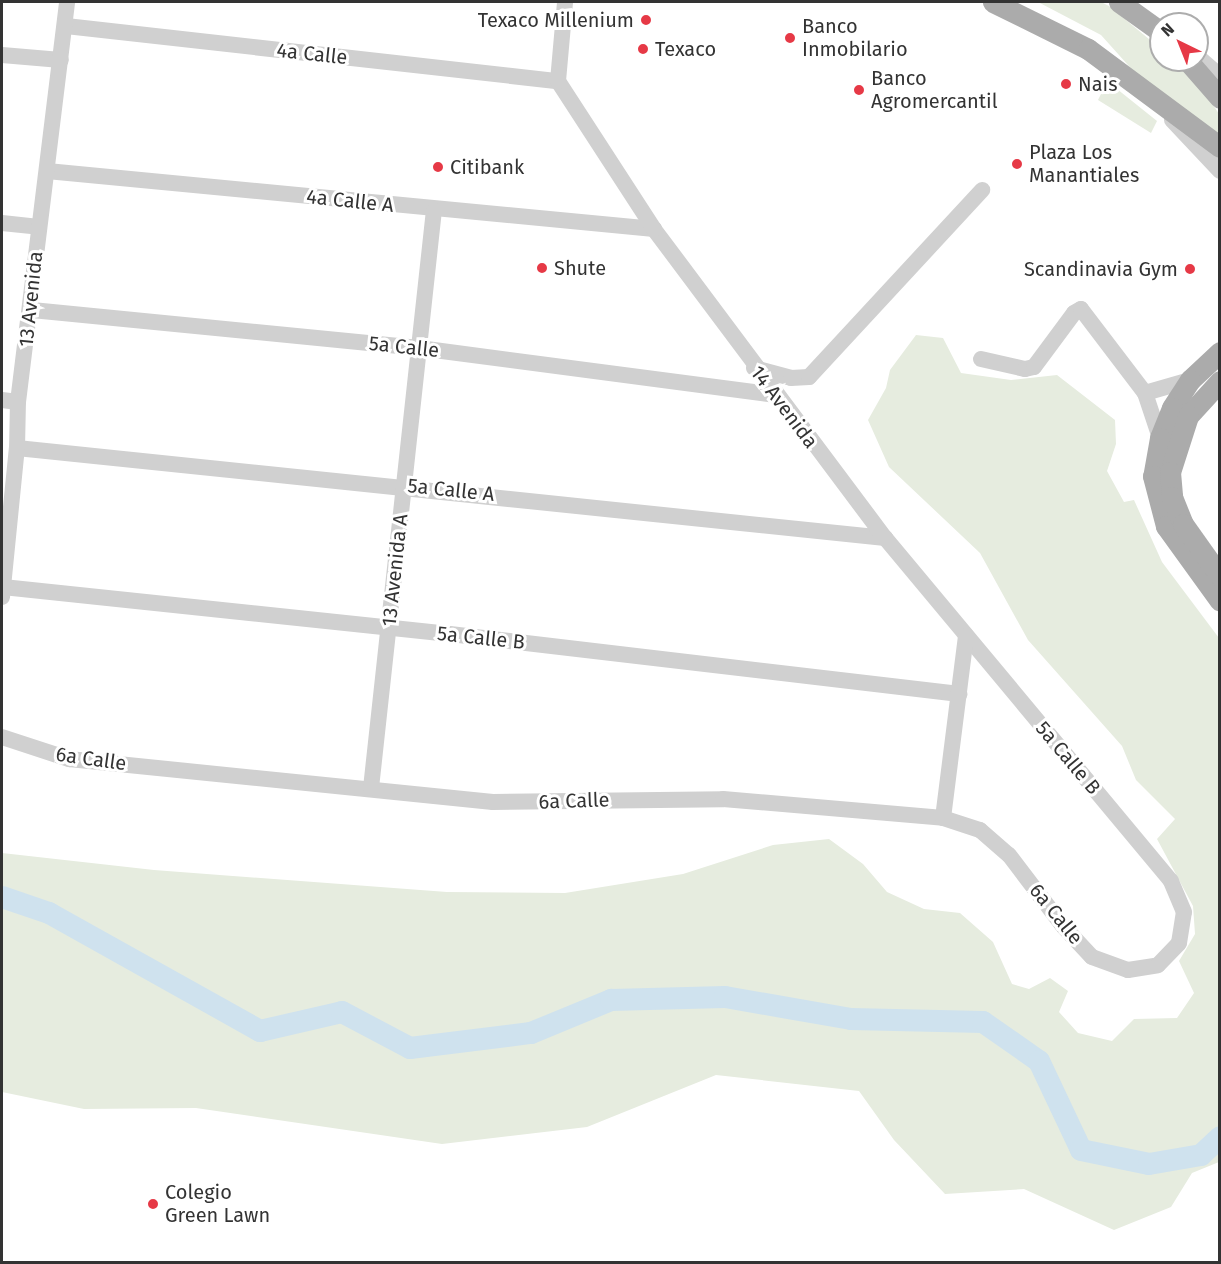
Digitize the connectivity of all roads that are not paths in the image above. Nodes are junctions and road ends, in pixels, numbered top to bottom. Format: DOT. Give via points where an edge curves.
graph roads {
  1 [pos="67,2"];
  2 [pos="565,2"];
  3 [pos="993,2"];
  4 [pos="1119,2"];
  5 [pos="1149,23"];
  6 [pos="66,26"];
  7 [pos="2,55"];
  8 [pos="61,60"];
  9 [pos="1198,72"];
  10 [pos="558,81"];
  11 [pos="1142,89"];
  12 [pos="1220,98"];
  13 [pos="1220,147"];
  14 [pos="47,171"];
  15 [pos="1220,171"];
  16 [pos="982,190"];
  17 [pos="434,210"];
  18 [pos="2,223"];
  19 [pos="39,227"];
  20 [pos="654,229"];
  21 [pos="32,310"];
  22 [pos="419,348"];
  23 [pos="1220,352"];
  24 [pos="981,358"];
  25 [pos="1220,363"];
  26 [pos="754,368"];
  27 [pos="1220,381"];
  28 [pos="1185,387"];
  29 [pos="1145,393"];
  30 [pos="774,394"];
  31 [pos="10,401"];
  32 [pos="1160,438"];
  33 [pos="18,448"];
  34 [pos="404,485"];
  35 [pos="885,538"];
  36 [pos="1218,591"];
  37 [pos="2,593"];
  38 [pos="388,628"];
  39 [pos="966,635"];
  40 [pos="959,694"];
  41 [pos="2,737"];
  42 [pos="371,788"];
  43 [pos="943,818"];
  44 [pos="1092,957"];
  1 -- 6 [label="street, 13 Avenida"];
  2 -- 10 [label="street"];
  3 -- 11 [label="main road" via="1065,35"];
  4 -- 5 [label="main road"];
  6 -- 8 [label="street, 13 Avenida"];
  6 -- 10 [label="street, 4a Calle"];
  7 -- 8 [label="street"];
  8 -- 14 [label="street, 13 Avenida"];
  9 -- 12 [label="main road"];
  10 -- 20 [label="street, 14 Avenida"];
  11 -- 13 [label="main road"];
  11 -- 15 [label="street"];
  14 -- 17 [label="street, 4a Calle A"];
  14 -- 19 [label="street, 13 Avenida"];
  16 -- 26 [label="street" via="809,377 791,378"];
  17 -- 20 [label="street, 4a Calle A"];
  17 -- 22 [label="street, 13 Avenida A"];
  18 -- 19 [label="street"];
  19 -- 21 [label="street, 13 Avenida"];
  20 -- 26 [label="street, 14 Avenida"];
  21 -- 22 [label="street, 5a Calle"];
  21 -- 31 [label="street, 13 Avenida"];
  22 -- 30 [label="street, 5a Calle"];
  22 -- 34 [label="street, 13 Avenida A"];
  23 -- 28 [label="main road"];
  24 -- 29 [label="street" via="1025,369 1034,367 1081,309"];
  25 -- 28 [label="main road"];
  26 -- 30 [label="street, 14 Avenida"];
  27 -- 36 [label="main road" via="1188,416 1170,472 1172,497"];
  28 -- 29 [label="street"];
  28 -- 32 [label="main road"];
  29 -- 32 [label="street"];
  30 -- 35 [label="street, 14 Avenida"];
  31 -- 33 [label="street, 13 Avenida"];
  32 -- 36 [label="main road" via="1153,476 1166,525"];
  33 -- 34 [label="street, 5a Calle A"];
  33 -- 37 [label="street, 13 Avenida"];
  34 -- 35 [label="street, 5a Calle A"];
  34 -- 38 [label="street, 13 Avenida A"];
  35 -- 39 [label="street, 14 Avenida"];
  37 -- 38 [label="street, 5a Calle B"];
  38 -- 40 [label="street, 5a Calle B"];
  38 -- 42 [label="street, 13 Avenida A"];
  39 -- 40 [label="street"];
  39 -- 44 [label="street, 5a Calle B" via="1171,881 1184,912 1179,943 1158,965 1128,970"];
  40 -- 43 [label="street"];
  41 -- 42 [label="street, 6a Calle" via="69,759"];
  42 -- 43 [label="street, 6a Calle" via="493,802 723,799"];
  43 -- 44 [label="street, 6a Calle" via="980,830 1009,855"];
}
